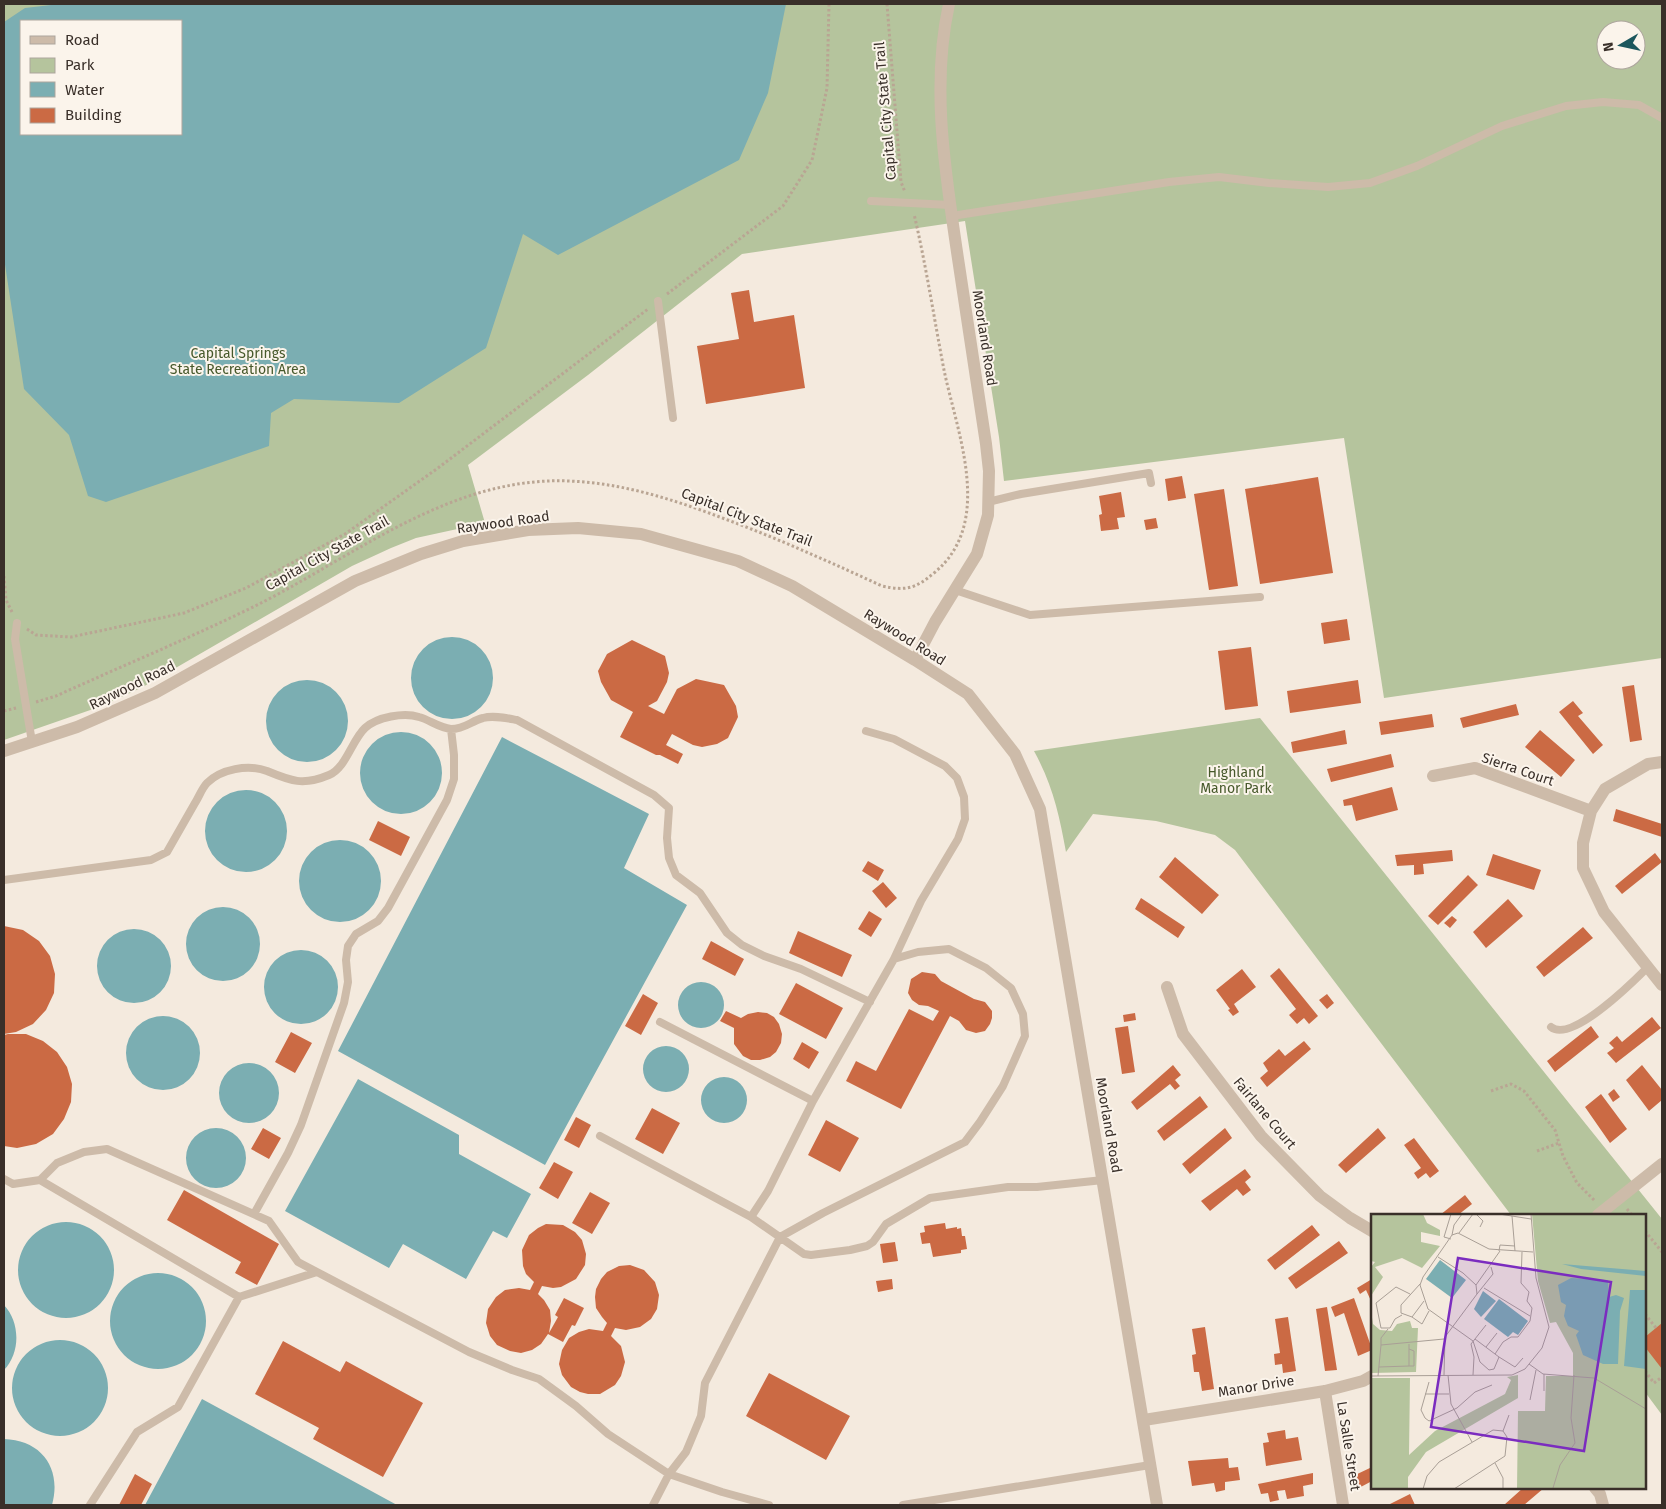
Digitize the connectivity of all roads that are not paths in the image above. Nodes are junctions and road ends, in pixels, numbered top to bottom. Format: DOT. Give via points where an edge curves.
graph roads {
  1 [pos="949,4"];
  2 [pos="1662,118"];
  3 [pos="872,201"];
  4 [pos="951,210"];
  5 [pos="658,301"];
  6 [pos="672,418"];
  7 [pos="1151,483"];
  8 [pos="988,502"];
  9 [pos="955,590"];
  10 [pos="1260,597"];
  11 [pos="17,623"];
  12 [pos="915,660"];
  13 [pos="451,729"];
  14 [pos="866,731"];
  15 [pos="32,742"];
  16 [pos="4,751"];
  17 [pos="1015,754"];
  18 [pos="1662,762"];
  19 [pos="1433,776"];
  20 [pos="1591,811"];
  21 [pos="4,880"];
  22 [pos="894,959"];
  23 [pos="1648,967"];
  24 [pos="1662,985"];
  25 [pos="1167,988"];
  26 [pos="870,1002"];
  27 [pos="660,1022"];
  28 [pos="1551,1027"];
  29 [pos="813,1101"];
  30 [pos="600,1136"];
  31 [pos="1662,1164"];
  32 [pos="4,1180"];
  33 [pos="40,1180"];
  34 [pos="1103,1180"];
  35 [pos="1601,1213"];
  36 [pos="254,1214"];
  37 [pos="751,1217"];
  38 [pos="1371,1230"];
  39 [pos="780,1237"];
  40 [pos="317,1272"];
  41 [pos="239,1297"];
  42 [pos="1371,1377"];
  43 [pos="1325,1390"];
  44 [pos="1144,1420"];
  45 [pos="1150,1465"];
  46 [pos="669,1474"];
  47 [pos="1596,1489"];
  48 [pos="90,1505"];
  49 [pos="653,1505"];
  50 [pos="769,1505"];
  51 [pos="903,1505"];
  52 [pos="1157,1505"];
  53 [pos="1343,1505"];
  54 [pos="1603,1505"];
  1 -- 4 [label="street, Moorland Road" via="940,62 942,136"];
  2 -- 4 [label="lane" via="1639,105 1603,102 1566,106 1502,126 1416,166 1370,183 1328,187 1219,177"];
  3 -- 4 [label="lane" via="910,202"];
  4 -- 8 [label="street, Moorland Road" via="986,444"];
  5 -- 6 [label="lane"];
  7 -- 8 [label="lane" via="1149,474"];
  8 -- 9 [label="street, Moorland Road" via="988,516 977,554"];
  9 -- 10 [label="lane" via="1030,616"];
  9 -- 12 [label="street, Moorland Road"];
  11 -- 15 [label="lane" via="15,639"];
  12 -- 15 [label="street, Raywood Road" via="792,586 738,561 641,534 578,528 528,530 421,554 355,581 156,693 77,727"];
  12 -- 17 [label="street, Raywood Road" via="968,694"];
  13 -- 21 [label="lane" via="419,716 395,715 374,721 364,729 342,764 331,774 308,782 242,767 222,774 207,784 160,857"];
  13 -- 26 [label="lane" via="483,718 516,720 654,795 668,808 669,858 676,875 700,893 727,933 764,956 801,969"];
  13 -- 36 [label="lane" via="454,779 447,800 388,908 378,921 356,934 348,946 348,982 344,1003 301,1125"];
  14 -- 22 [label="lane" via="894,738 945,766 956,778 964,797 966,819 958,839 921,901"];
  15 -- 16 [label="street, Raywood Road"];
  17 -- 34 [label="street, Moorland Road" via="1040,809"];
  18 -- 20 [label="street" via="1648,764 1605,789"];
  19 -- 20 [label="street, Sierra Court" via="1475,768"];
  20 -- 23 [label="street" via="1582,843 1583,868 1604,912"];
  22 -- 26 [label="lane"];
  22 -- 39 [label="lane" via="918,952 948,949 986,968 1011,988 1023,1014 1026,1036 1003,1086 965,1142 823,1212"];
  23 -- 24 [label="street"];
  23 -- 28 [label="lane" via="1584,1021 1559,1030"];
  25 -- 38 [label="street, Fairlane Court" via="1183,1034 1261,1136 1320,1196"];
  26 -- 29 [label="lane"];
  27 -- 29 [label="lane"];
  29 -- 37 [label="lane"];
  30 -- 37 [label="lane"];
  31 -- 35 [label="street"];
  32 -- 33 [label="lane" via="13,1184"];
  33 -- 36 [label="lane" via="57,1163 84,1152 107,1149"];
  33 -- 41 [label="lane"];
  34 -- 39 [label="lane" via="1008,1187 930,1198 886,1224 874,1242 850,1250 804,1254"];
  34 -- 44 [label="street, Moorland Road"];
  36 -- 40 [label="lane" via="269,1221 298,1262"];
  37 -- 39 [label="lane"];
  39 -- 46 [label="lane" via="704,1383 701,1416 686,1452"];
  40 -- 41 [label="lane"];
  40 -- 46 [label="lane" via="469,1352 539,1379 608,1434"];
  41 -- 48 [label="lane" via="178,1407 136,1432"];
  42 -- 43 [label="street, Manor Drive"];
  43 -- 44 [label="street, Manor Drive"];
  43 -- 53 [label="street, La Salle Street"];
  44 -- 45 [label="street, Moorland Road"];
  45 -- 51 [label="lane"];
  45 -- 52 [label="street, Moorland Road"];
  46 -- 49 [label="lane"];
  46 -- 50 [label="lane"];
  47 -- 54 [label="street"];
}
